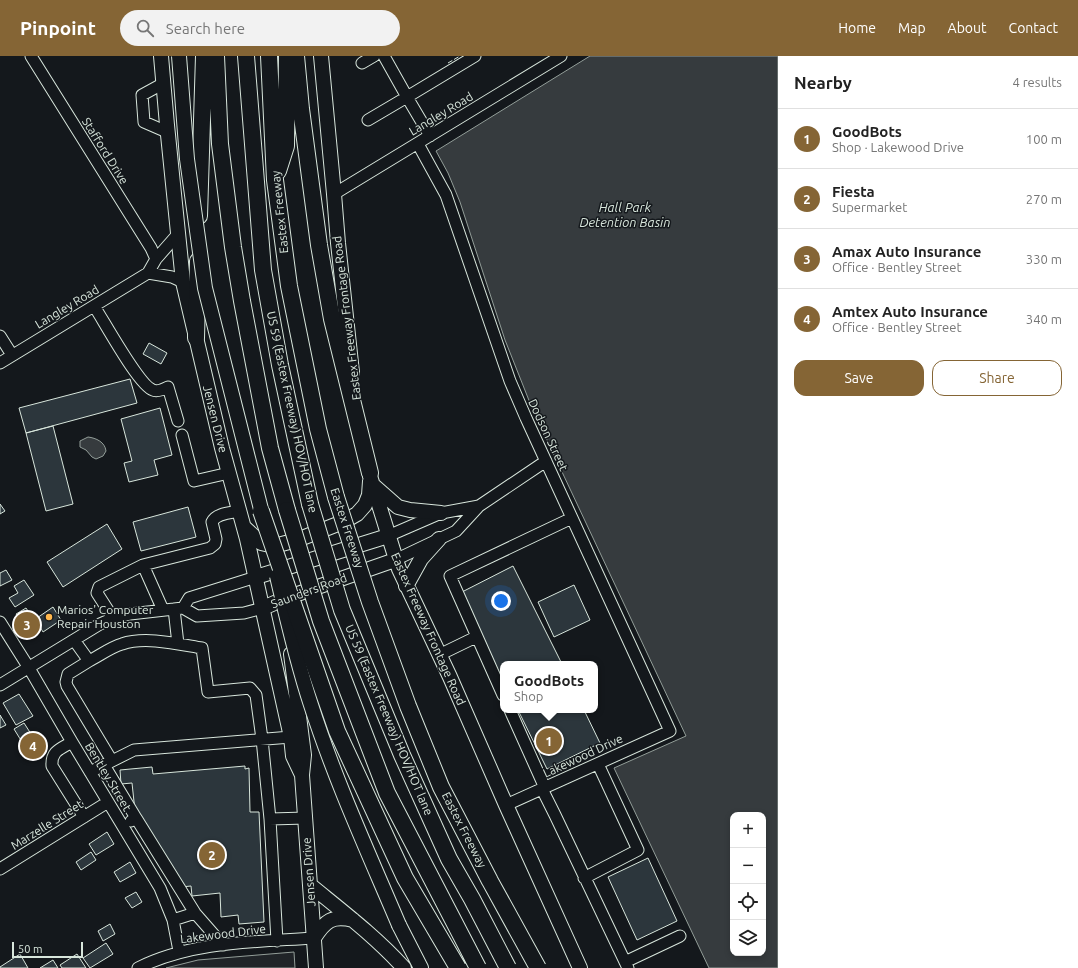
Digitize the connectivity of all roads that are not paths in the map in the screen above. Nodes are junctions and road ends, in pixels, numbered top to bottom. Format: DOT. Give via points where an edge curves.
graph roads {
  1 [pos="31,56"];
  2 [pos="161,56"];
  3 [pos="179,56"];
  4 [pos="204,56"];
  5 [pos="216,56"];
  6 [pos="246,56"];
  7 [pos="269,56"];
  8 [pos="287,56"];
  9 [pos="296,56"];
  10 [pos="321,56"];
  11 [pos="374,56"];
  12 [pos="384,56"];
  13 [pos="475,56"];
  14 [pos="561,56"];
  15 [pos="362,63"];
  16 [pos="164,83"];
  17 [pos="407,97"];
  18 [pos="368,120"];
  19 [pos="167,132"];
  20 [pos="430,136"];
  21 [pos="418,144"];
  22 [pos="275,180"];
  23 [pos="334,194"];
  24 [pos="178,234"];
  25 [pos="156,259"];
  26 [pos="148,273"];
  27 [pos="183,282"];
  28 [pos="94,306"];
  29 [pos="0,336"];
  30 [pos="196,338"];
  31 [pos="12,355"];
  32 [pos="0,363"];
  33 [pos="178,421"];
  34 [pos="182,435"];
  35 [pos="546,461"];
  36 [pos="229,473"];
  37 [pos="371,478"];
  38 [pos="480,506"];
  39 [pos="240,511"];
  40 [pos="261,511"];
  41 [pos="442,513"];
  42 [pos="572,518"];
  43 [pos="244,526"];
  44 [pos="388,536"];
  45 [pos="439,539"];
  46 [pos="395,560"];
  47 [pos="143,565"];
  48 [pos="256,577"];
  49 [pos="406,586"];
  50 [pos="286,598"];
  51 [pos="179,608"];
  52 [pos="263,608"];
  53 [pos="163,610"];
  54 [pos="113,618"];
  55 [pos="0,622"];
  56 [pos="476,637"];
  57 [pos="74,640"];
  58 [pos="178,644"];
  59 [pos="440,655"];
  60 [pos="89,661"];
  61 [pos="29,668"];
  62 [pos="0,685"];
  63 [pos="500,689"];
  64 [pos="511,713"];
  65 [pos="670,731"];
  66 [pos="291,737"];
  67 [pos="262,739"];
  68 [pos="72,742"];
  69 [pos="108,763"];
  70 [pos="598,764"];
  71 [pos="90,772"];
  72 [pos="302,775"];
  73 [pos="544,788"];
  74 [pos="108,802"];
  75 [pos="506,805"];
  76 [pos="84,817"];
  77 [pos="136,818"];
  78 [pos="306,818"];
  79 [pos="270,819"];
  80 [pos="122,826"];
  81 [pos="0,869"];
  82 [pos="584,878"];
  83 [pos="310,885"];
  84 [pos="194,913"];
  85 [pos="172,920"];
  86 [pos="354,920"];
  87 [pos="680,936"];
  88 [pos="314,938"];
  89 [pos="276,941"];
  90 [pos="223,945"];
  91 [pos="179,952"];
  92 [pos="626,965"];
  93 [pos="138,968"];
  94 [pos="316,968"];
  95 [pos="404,968"];
  96 [pos="421,968"];
  97 [pos="458,968"];
  98 [pos="478,968"];
  99 [pos="508,968"];
  100 [pos="538,968"];
  101 [pos="580,968"];
  1 -- 25 [label="street, Stafford Drive"];
  2 -- 16 [label="main road, Jensen Drive"];
  3 -- 40 [label="main road, bridge" via="186,160 205,288"];
  4 -- 30 [label="highway"];
  5 -- 98 [label="highway, bridge" via="220,144 233,247 270,448 287,510 321,621 387,793"];
  6 -- 99 [label="highway, US 59 (Eastex Freeway) HOV/HOT lane, bridge" via="263,270 280,365 310,504 342,610 402,756 449,859"];
  7 -- 22 [label="highway, Eastex Freeway"];
  8 -- 22 [label="highway" via="286,146"];
  9 -- 37 [label="highway" via="319,245 332,319"];
  10 -- 23 [label="main road, Eastex Freeway Frontage Road"];
  11 -- 15 [label="street"];
  12 -- 17 [label="street"];
  13 -- 17 [label="street"];
  14 -- 20 [label="street, Langley Road"];
  16 -- 19 [label="main road, Jensen Drive"];
  16 -- 19 [label="street" via="142,94 144,122"];
  17 -- 18 [label="street"];
  17 -- 20 [label="street"];
  19 -- 24 [label="main road, Jensen Drive"];
  20 -- 21 [label="street, Langley Road"];
  21 -- 23 [label="street, Langley Road"];
  21 -- 35 [label="street, Dodson Street" via="446,195 510,381"];
  22 -- 100 [label="highway, Eastex Freeway, bridge" via="289,286 318,429 336,497 373,609 441,787"];
  23 -- 37 [label="main road, Eastex Freeway Frontage Road" via="350,361"];
  24 -- 25 [label="street, Langley Road"];
  24 -- 27 [label="main road, Jensen Drive"];
  25 -- 26 [label="street, Langley Road"];
  26 -- 27 [label="street" via="172,277"];
  26 -- 28 [label="street, Langley Road"];
  27 -- 30 [label="main road, Jensen Drive"];
  28 -- 31 [label="street, Langley Road"];
  28 -- 33 [label="street" via="139,378 155,391 168,387"];
  29 -- 31 [label="street"];
  30 -- 36 [label="main road, Jensen Drive"];
  31 -- 32 [label="street, Langley Road"];
  34 -- 36 [label="street" via="194,481"];
  35 -- 38 [label="street, Saunders Road"];
  35 -- 42 [label="street, Dodson Street"];
  36 -- 39 [label="main road, Jensen Drive"];
  37 -- 41 [label="main road" via="398,507"];
  37 -- 43 [label="main road" via="369,494 358,514 297,540 274,546 261,543"];
  37 -- 44 [label="main road, Eastex Freeway Frontage Road"];
  38 -- 41 [label="street, Saunders Road"];
  38 -- 45 [label="street, Saunders Road" via="456,531"];
  39 -- 43 [label="main road, Jensen Drive"];
  39 -- 47 [label="street" via="214,518 212,522 216,540 210,548"];
  40 -- 96 [label="main road, bridge" via="311,705 348,807 399,925"];
  40 -- 97 [label="highway, bridge" via="338,731 405,878"];
  41 -- 44 [label="street, Saunders Road"];
  42 -- 56 [label="street" via="450,576"];
  42 -- 65 [label="street, Dodson Street"];
  43 -- 48 [label="main road, Jensen Drive"];
  44 -- 46 [label="main road, Eastex Freeway Frontage Road"];
  44 -- 48 [label="main road, Saunders Road"];
  45 -- 46 [label="street, Saunders Road"];
  45 -- 49 [label="main road" via="421,559"];
  46 -- 49 [label="main road, Eastex Freeway Frontage Road"];
  46 -- 50 [label="main road, Saunders Road"];
  47 -- 53 [label="street"];
  47 -- 54 [label="street" via="99,587 97,594"];
  48 -- 51 [label="street" via="189,598"];
  48 -- 52 [label="main road, Jensen Drive"];
  49 -- 59 [label="main road, Eastex Freeway Frontage Road"];
  50 -- 52 [label="main road, Saunders Road"];
  50 -- 72 [label="main road, Jensen Drive" via="287,627 304,755"];
  51 -- 52 [label="street" via="197,616 244,613"];
  51 -- 53 [label="street"];
  51 -- 58 [label="street"];
  52 -- 66 [label="main road, Jensen Drive"];
  53 -- 54 [label="street"];
  54 -- 57 [label="street"];
  55 -- 61 [label="street, Bentley Street"];
  56 -- 59 [label="street"];
  56 -- 63 [label="street"];
  57 -- 60 [label="street"];
  57 -- 61 [label="street"];
  58 -- 60 [label="street" via="136,641 121,644"];
  58 -- 67 [label="street" via="202,648 208,692 250,688 256,695"];
  59 -- 75 [label="main road, Eastex Freeway Frontage Road"];
  60 -- 69 [label="street" via="68,674 66,682"];
  61 -- 62 [label="street"];
  61 -- 68 [label="street, Bentley Street"];
  64 -- 73 [label="street"];
  65 -- 70 [label="street, Lakewood Drive"];
  66 -- 67 [label="street"];
  66 -- 72 [label="main road, Jensen Drive" via="293,756"];
  67 -- 69 [label="street" via="134,750"];
  67 -- 79 [label="street"];
  68 -- 71 [label="street, Bentley Street"];
  68 -- 76 [label="street" via="54,753 52,766"];
  69 -- 71 [label="street"];
  69 -- 77 [label="street"];
  70 -- 73 [label="street, Lakewood Drive"];
  70 -- 82 [label="street" via="638,850"];
  71 -- 74 [label="street, Bentley Street"];
  72 -- 78 [label="main road, Jensen Drive"];
  73 -- 75 [label="street, Lakewood Drive"];
  73 -- 82 [label="street"];
  74 -- 76 [label="street, Marzelle Street"];
  74 -- 80 [label="street, Bentley Street"];
  75 -- 101 [label="main road, Eastex Freeway Frontage Road"];
  76 -- 81 [label="street, Marzelle Street"];
  77 -- 80 [label="street"];
  77 -- 84 [label="street"];
  78 -- 79 [label="street"];
  78 -- 83 [label="main road, Jensen Drive"];
  79 -- 89 [label="street"];
  80 -- 85 [label="street, Bentley Street" via="160,888"];
  82 -- 92 [label="street"];
  83 -- 86 [label="main road"];
  83 -- 88 [label="main road, Jensen Drive"];
  84 -- 85 [label="street"];
  84 -- 90 [label="street"];
  85 -- 91 [label="street, Bentley Street"];
  86 -- 88 [label="main road" via="335,918 320,928"];
  86 -- 95 [label="main road"];
  87 -- 92 [label="street"];
  88 -- 89 [label="street, Lakewood Drive"];
  88 -- 94 [label="main road, Jensen Drive"];
  89 -- 90 [label="street, Lakewood Drive"];
  90 -- 91 [label="street, Lakewood Drive"];
  91 -- 93 [label="street, Lakewood Drive"];
}
